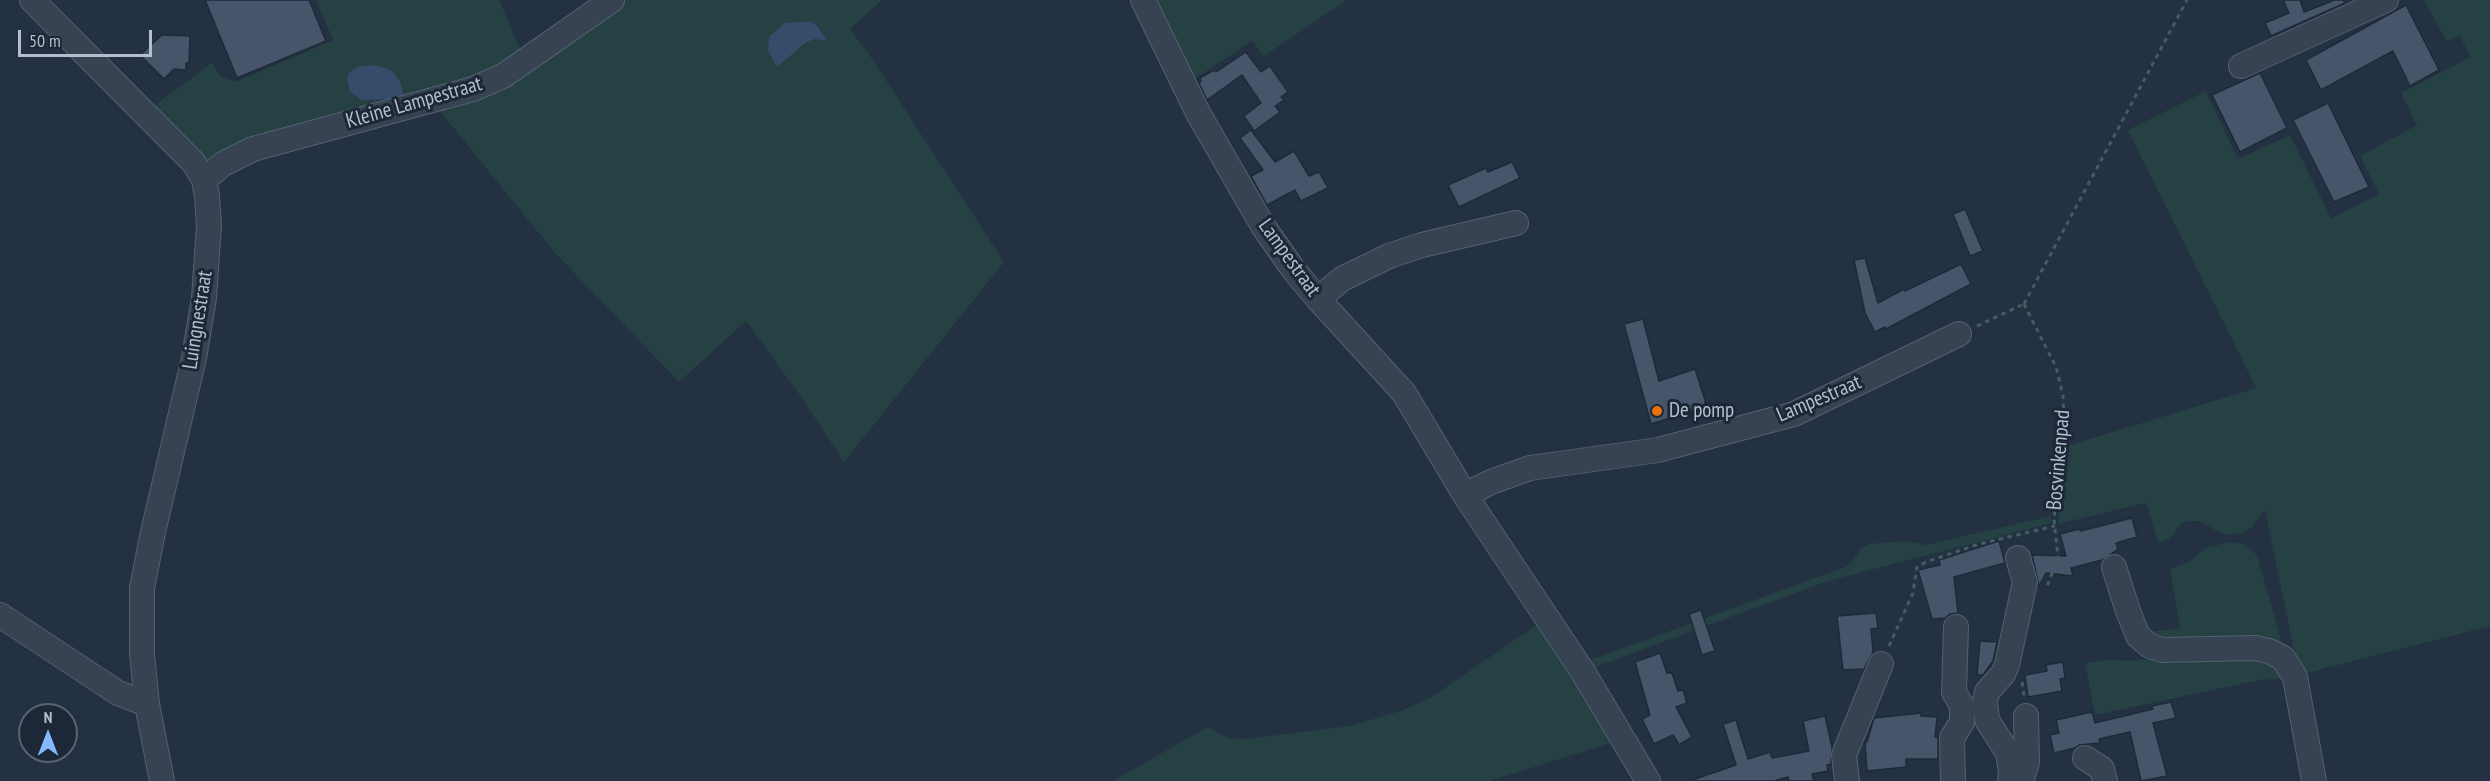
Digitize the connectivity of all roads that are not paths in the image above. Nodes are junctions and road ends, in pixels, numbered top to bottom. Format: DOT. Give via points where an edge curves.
graph roads {
  1 [pos="32,0"];
  2 [pos="612,0"];
  3 [pos="1143,0"];
  4 [pos="2386,0"];
  5 [pos="2241,66"];
  6 [pos="204,180"];
  7 [pos="1516,223"];
  8 [pos="1318,299"];
  9 [pos="1959,334"];
  10 [pos="1465,495"];
  11 [pos="2018,558"];
  12 [pos="2114,567"];
  13 [pos="0,615"];
  14 [pos="1956,627"];
  15 [pos="1881,664"];
  16 [pos="147,705"];
  17 [pos="2026,716"];
  18 [pos="2085,758"];
  19 [pos="162,781"];
  20 [pos="1648,781"];
  21 [pos="1847,781"];
  22 [pos="1953,781"];
  23 [pos="2010,781"];
  24 [pos="2019,781"];
  25 [pos="2105,781"];
  26 [pos="2314,781"];
  1 -- 6 [label="street, Luingnestraat" via="194,163"];
  2 -- 6 [label="street, Kleine Lampestraat" via="503,76 473,89 253,149 223,164"];
  3 -- 8 [label="street, Lampestraat" via="1198,113 1263,226"];
  4 -- 5 [label="street"];
  6 -- 16 [label="street, Luingnestraat" via="209,225 204,298 192,369 142,588"];
  7 -- 8 [label="street" via="1389,256 1342,279"];
  8 -- 10 [label="street, Lampestraat" via="1404,393"];
  9 -- 10 [label="street, Lampestraat" via="1794,414 1658,450 1530,468"];
  10 -- 20 [label="street, Lampestraat" via="1582,672"];
  11 -- 23 [label="street" via="2025,582 2007,665 1987,692 1985,702 1987,720 2008,753"];
  12 -- 26 [label="street" via="2138,636 2150,646 2162,650 2255,648 2283,658 2295,677"];
  13 -- 16 [label="street" via="118,693"];
  14 -- 22 [label="street" via="1954,692 1962,706 1962,722 1952,738"];
  15 -- 21 [label="street" via="1844,754"];
  16 -- 19 [label="street, Luingnestraat"];
  17 -- 24 [label="street" via="2027,762"];
  18 -- 25 [label="street" via="2102,769"];
}
